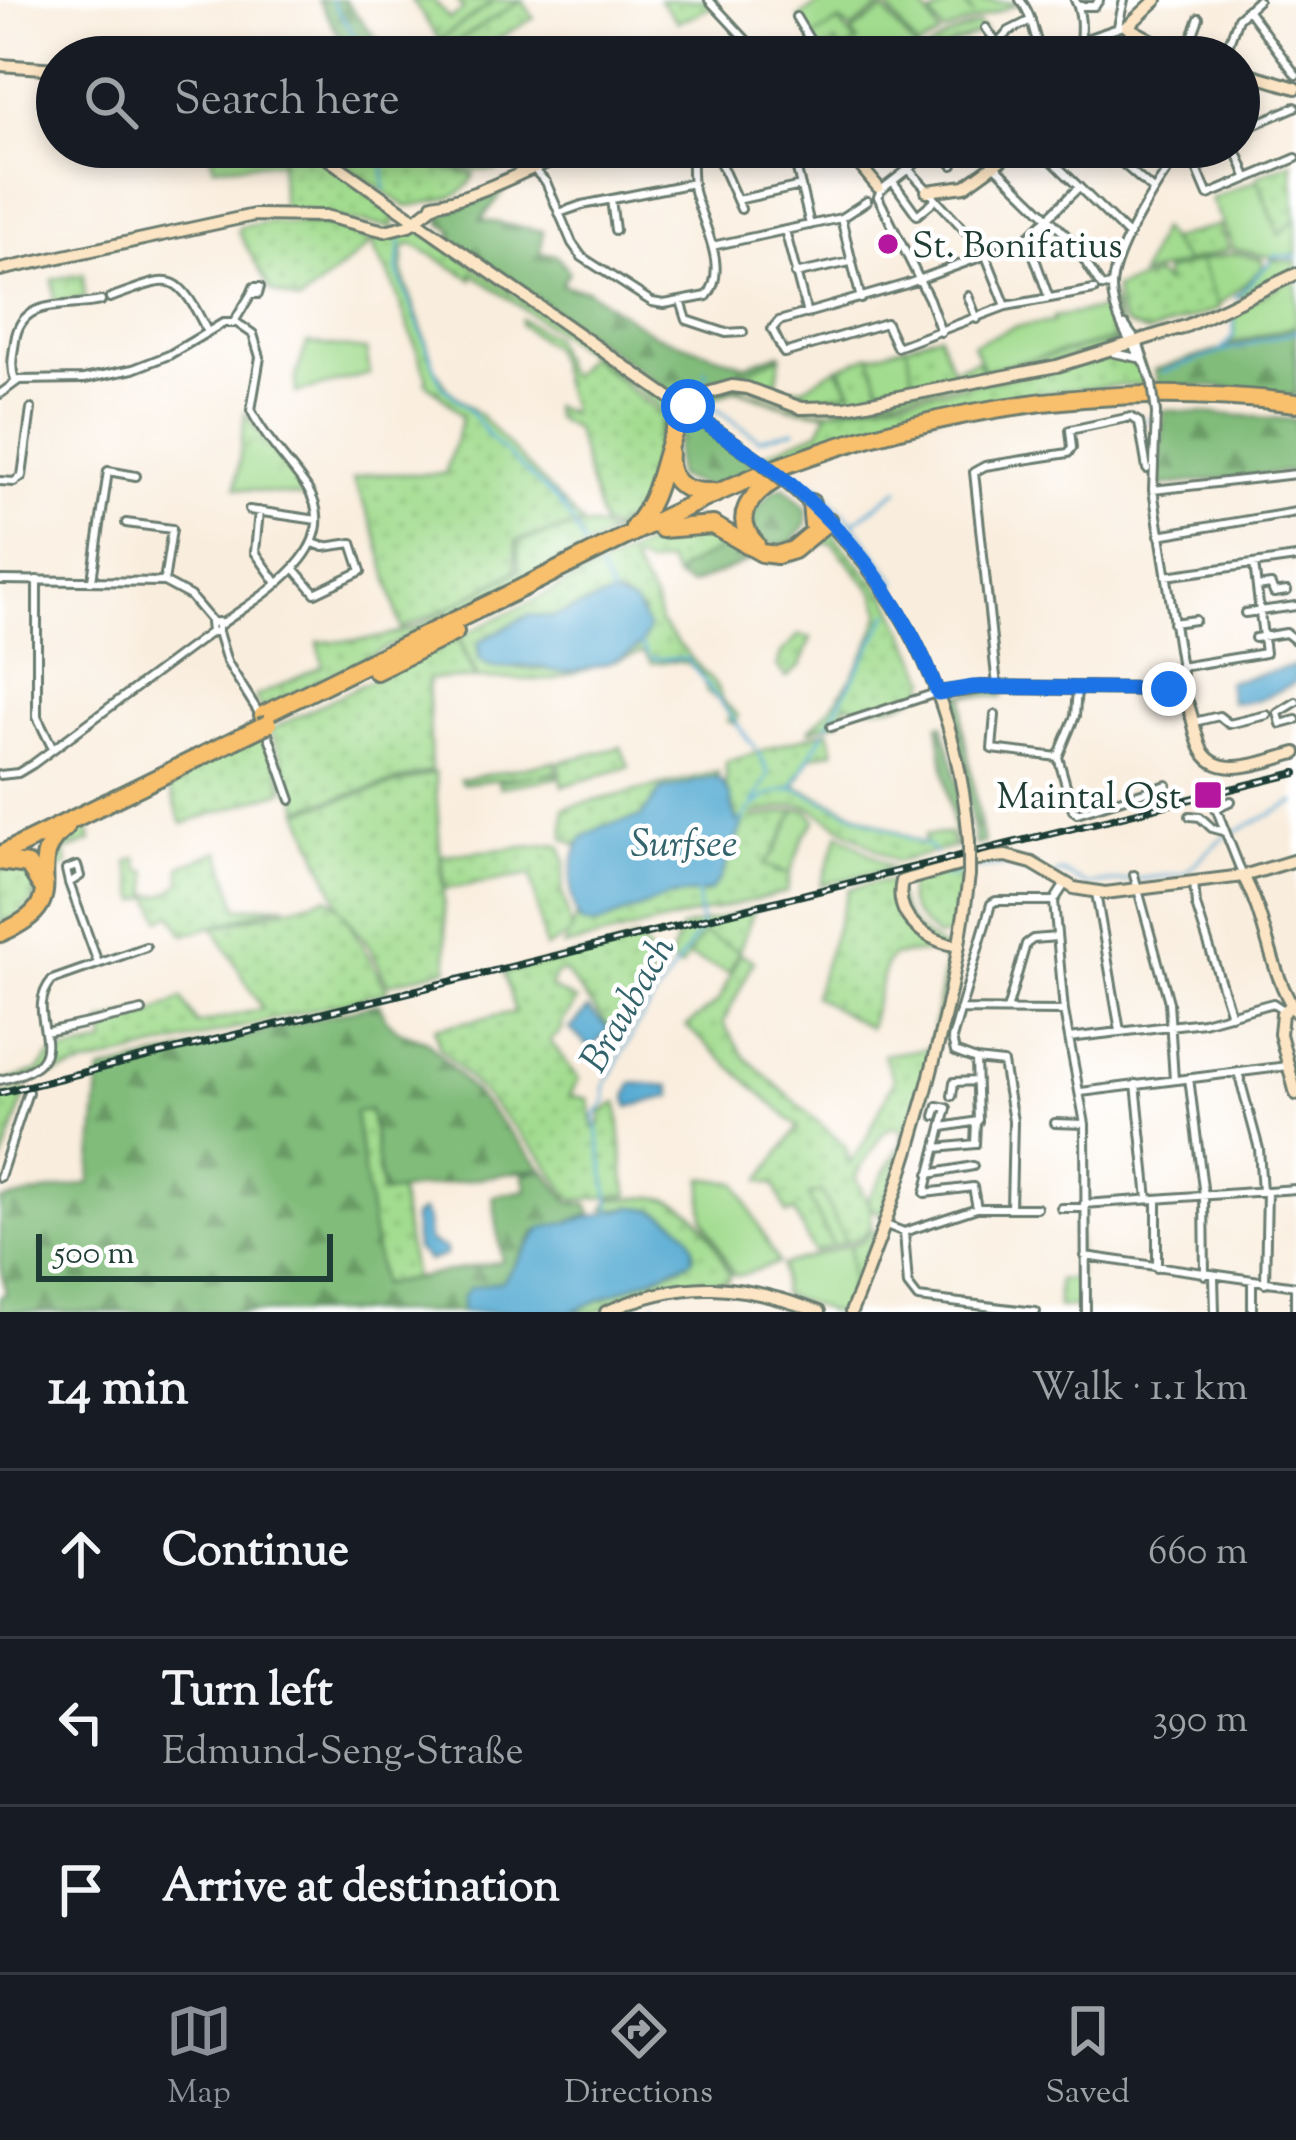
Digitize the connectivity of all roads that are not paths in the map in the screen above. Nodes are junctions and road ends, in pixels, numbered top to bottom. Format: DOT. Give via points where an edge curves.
graph roads {
  1 [pos="710,0"];
  2 [pos="1035,0"];
  3 [pos="1099,0"];
  4 [pos="1124,0"];
  5 [pos="1156,0"];
  6 [pos="1255,1"];
  7 [pos="1022,2"];
  8 [pos="1077,3"];
  9 [pos="1246,9"];
  10 [pos="796,16"];
  11 [pos="1199,18"];
  12 [pos="1031,20"];
  13 [pos="1122,25"];
  14 [pos="986,28"];
  15 [pos="742,36"];
  16 [pos="808,36"];
  17 [pos="991,36"];
  18 [pos="1008,36"];
  19 [pos="1035,36"];
  20 [pos="1077,36"];
  21 [pos="1093,36"];
  22 [pos="1143,36"];
  23 [pos="1189,36"];
  24 [pos="1232,36"];
  25 [pos="0,65"];
  26 [pos="36,67"];
  27 [pos="1260,75"];
  28 [pos="1294,81"];
  29 [pos="1295,107"];
  30 [pos="1260,122"];
  31 [pos="1296,158"];
  32 [pos="342,168"];
  33 [pos="531,168"];
  34 [pos="693,168"];
  35 [pos="723,168"];
  36 [pos="796,168"];
  37 [pos="860,168"];
  38 [pos="911,168"];
  39 [pos="991,168"];
  40 [pos="998,168"];
  41 [pos="1060,168"];
  42 [pos="1128,168"];
  43 [pos="1170,168"];
  44 [pos="1197,168"];
  45 [pos="1243,168"];
  46 [pos="908,170"];
  47 [pos="537,173"];
  48 [pos="1247,178"];
  49 [pos="894,182"];
  50 [pos="693,183"];
  51 [pos="801,186"];
  52 [pos="1079,187"];
  53 [pos="879,188"];
  54 [pos="1154,191"];
  55 [pos="931,195"];
  56 [pos="611,199"];
  57 [pos="736,200"];
  58 [pos="867,201"];
  59 [pos="392,202"];
  60 [pos="432,206"];
  61 [pos="741,209"];
  62 [pos="560,213"];
  63 [pos="413,217"];
  64 [pos="841,218"];
  65 [pos="1049,218"];
  66 [pos="810,225"];
  67 [pos="394,228"];
  68 [pos="431,230"];
  69 [pos="614,230"];
  70 [pos="785,230"];
  71 [pos="1128,235"];
  72 [pos="1028,239"];
  73 [pos="712,246"];
  74 [pos="987,255"];
  75 [pos="850,262"];
  76 [pos="0,270"];
  77 [pos="795,274"];
  78 [pos="1296,274"];
  79 [pos="920,280"];
  80 [pos="1112,287"];
  81 [pos="1094,290"];
  82 [pos="251,294"];
  83 [pos="968,296"];
  84 [pos="861,298"];
  85 [pos="1049,298"];
  86 [pos="681,301"];
  87 [pos="1006,306"];
  88 [pos="808,315"];
  89 [pos="977,319"];
  90 [pos="234,322"];
  91 [pos="1186,326"];
  92 [pos="208,331"];
  93 [pos="743,332"];
  94 [pos="941,332"];
  95 [pos="1135,341"];
  96 [pos="1114,353"];
  97 [pos="1089,358"];
  98 [pos="1143,362"];
  99 [pos="15,381"];
  100 [pos="0,394"];
  101 [pos="1296,403"];
  102 [pos="686,408"];
  103 [pos="32,409"];
  104 [pos="1296,414"];
  105 [pos="1147,469"];
  106 [pos="1296,475"];
  107 [pos="136,476"];
  108 [pos="775,480"];
  109 [pos="0,481"];
  110 [pos="1153,490"];
  111 [pos="720,492"];
  112 [pos="811,503"];
  113 [pos="249,510"];
  114 [pos="259,511"];
  115 [pos="1296,512"];
  116 [pos="317,520"];
  117 [pos="126,523"];
  118 [pos="821,523"];
  119 [pos="662,529"];
  120 [pos="628,534"];
  121 [pos="1160,536"];
  122 [pos="313,543"];
  123 [pos="1296,558"];
  124 [pos="1253,564"];
  125 [pos="294,568"];
  126 [pos="1166,576"];
  127 [pos="0,580"];
  128 [pos="37,580"];
  129 [pos="92,580"];
  130 [pos="164,582"];
  131 [pos="277,583"];
  132 [pos="1257,587"];
  133 [pos="1287,591"];
  134 [pos="1180,596"];
  135 [pos="1169,597"];
  136 [pos="1296,606"];
  137 [pos="1261,611"];
  138 [pos="1245,613"];
  139 [pos="1196,620"];
  140 [pos="1173,623"];
  141 [pos="215,628"];
  142 [pos="1265,637"];
  143 [pos="1255,638"];
  144 [pos="1296,641"];
  145 [pos="1180,667"];
  146 [pos="931,675"];
  147 [pos="997,687"];
  148 [pos="959,688"];
  149 [pos="1077,688"];
  150 [pos="1180,690"];
  151 [pos="938,693"];
  152 [pos="921,698"];
  153 [pos="1296,703"];
  154 [pos="945,714"];
  155 [pos="994,715"];
  156 [pos="1267,715"];
  157 [pos="262,721"];
  158 [pos="1296,721"];
  159 [pos="1194,722"];
  160 [pos="831,727"];
  161 [pos="53,749"];
  162 [pos="1296,753"];
  163 [pos="1058,757"];
  164 [pos="0,775"];
  165 [pos="1167,785"];
  166 [pos="291,800"];
  167 [pos="1231,801"];
  168 [pos="1190,816"];
  169 [pos="78,817"];
  170 [pos="1224,836"];
  171 [pos="0,845"];
  172 [pos="0,858"];
  173 [pos="1296,860"];
  174 [pos="1243,876"];
  175 [pos="1136,882"];
  176 [pos="1194,882"];
  177 [pos="69,883"];
  178 [pos="1065,884"];
  179 [pos="1096,893"];
  180 [pos="1054,901"];
  181 [pos="963,922"];
  182 [pos="0,931"];
  183 [pos="1057,937"];
  184 [pos="938,942"];
  185 [pos="959,946"];
  186 [pos="146,947"];
  187 [pos="98,963"];
  188 [pos="1292,1009"];
  189 [pos="960,1010"];
  190 [pos="1007,1010"];
  191 [pos="1064,1011"];
  192 [pos="142,1012"];
  193 [pos="1231,1015"];
  194 [pos="1172,1024"];
  195 [pos="1120,1031"];
  196 [pos="46,1032"];
  197 [pos="1070,1038"];
  198 [pos="976,1060"];
  199 [pos="1288,1066"];
  200 [pos="1238,1072"];
  201 [pos="1189,1078"];
  202 [pos="0,1079"];
  203 [pos="1174,1080"];
  204 [pos="977,1081"];
  205 [pos="1136,1084"];
  206 [pos="1295,1089"];
  207 [pos="28,1092"];
  208 [pos="1081,1092"];
  209 [pos="952,1096"];
  210 [pos="976,1123"];
  211 [pos="1055,1123"];
  212 [pos="1085,1124"];
  213 [pos="937,1148"];
  214 [pos="973,1166"];
  215 [pos="929,1174"];
  216 [pos="0,1177"];
  217 [pos="1296,1189"];
  218 [pos="1264,1191"];
  219 [pos="1204,1196"];
  220 [pos="1152,1199"];
  221 [pos="1084,1206"];
  222 [pos="977,1208"];
  223 [pos="1011,1208"];
  224 [pos="1037,1208"];
  225 [pos="1060,1208"];
  226 [pos="883,1224"];
  227 [pos="903,1231"];
  228 [pos="875,1245"];
  229 [pos="1085,1256"];
  230 [pos="1156,1268"];
  231 [pos="1210,1276"];
  232 [pos="1252,1281"];
  233 [pos="1265,1282"];
  234 [pos="1296,1286"];
  235 [pos="852,1310"];
  236 [pos="606,1312"];
  237 [pos="618,1312"];
  238 [pos="799,1312"];
  239 [pos="819,1312"];
  240 [pos="1036,1312"];
  241 [pos="1086,1312"];
  242 [pos="1215,1312"];
  243 [pos="1252,1312"];
  244 [pos="1295,1312"];
  1 -- 15 [label="street"];
  2 -- 7 [label="street"];
  3 -- 8 [label="street"];
  4 -- 13 [label="street"];
  5 -- 13 [label="main road"];
  6 -- 9 [label="street"];
  7 -- 12 [label="street"];
  8 -- 20 [label="street" via="1083,25"];
  9 -- 24 [label="street"];
  9 -- 28 [label="street"];
  10 -- 16 [label="street"];
  11 -- 23 [label="street"];
  12 -- 18 [label="street"];
  12 -- 19 [label="street"];
  13 -- 21 [label="street"];
  13 -- 22 [label="main road"];
  14 -- 17 [label="street"];
  25 -- 26 [label="main road"];
  27 -- 28 [label="main road"];
  29 -- 30 [label="street"];
  31 -- 48 [label="street"];
  32 -- 59 [label="main road"];
  33 -- 60 [label="main road"];
  34 -- 50 [label="street"];
  35 -- 57 [label="street"];
  36 -- 51 [label="street"];
  37 -- 53 [label="main road"];
  38 -- 46 [label="street"];
  39 -- 55 [label="main road" via="965,187"];
  40 -- 65 [label="street"];
  41 -- 52 [label="street"];
  42 -- 54 [label="street"];
  43 -- 54 [label="street"];
  44 -- 48 [label="street" via="1208,195"];
  45 -- 48 [label="street"];
  46 -- 49 [label="street"];
  46 -- 55 [label="street"];
  47 -- 62 [label="street"];
  49 -- 53 [label="street"];
  49 -- 55 [label="street" via="918,215"];
  50 -- 56 [label="street"];
  50 -- 73 [label="street"];
  51 -- 57 [label="street"];
  51 -- 66 [label="street"];
  52 -- 65 [label="street"];
  52 -- 71 [label="street"];
  53 -- 79 [label="street"];
  54 -- 71 [label="street"];
  55 -- 74 [label="street"];
  56 -- 62 [label="street"];
  56 -- 69 [label="street"];
  57 -- 61 [label="street"];
  58 -- 64 [label="street"];
  59 -- 63 [label="main road"];
  59 -- 67 [label="main road"];
  60 -- 63 [label="main road"];
  60 -- 68 [label="main road"];
  62 -- 86 [label="street" via="587,260 652,302"];
  63 -- 67 [label="main road"];
  63 -- 68 [label="main road"];
  64 -- 66 [label="street"];
  64 -- 75 [label="street"];
  65 -- 72 [label="street"];
  65 -- 80 [label="street" via="1102,286"];
  66 -- 70 [label="street"];
  67 -- 76 [label="main road" via="254,215"];
  68 -- 102 [label="main road"];
  70 -- 73 [label="street"];
  70 -- 77 [label="street"];
  71 -- 80 [label="street"];
  72 -- 74 [label="street"];
  72 -- 85 [label="street"];
  73 -- 86 [label="street" via="711,292"];
  74 -- 79 [label="street"];
  74 -- 87 [label="street"];
  75 -- 77 [label="street"];
  75 -- 84 [label="street"];
  77 -- 88 [label="street"];
  78 -- 91 [label="main road"];
  79 -- 84 [label="street"];
  79 -- 94 [label="street"];
  80 -- 95 [label="street"];
  81 -- 85 [label="street"];
  82 -- 90 [label="street"];
  83 -- 89 [label="street"];
  84 -- 88 [label="street"];
  85 -- 87 [label="street"];
  86 -- 93 [label="street" via="687,320"];
  87 -- 89 [label="street"];
  88 -- 94 [label="street" via="775,323 782,352 886,323 897,347"];
  89 -- 94 [label="street"];
  90 -- 92 [label="street"];
  90 -- 116 [label="street" via="259,348 250,410 310,493"];
  91 -- 95 [label="main road"];
  91 -- 95 [label="main road"];
  92 -- 99 [label="street" via="134,369"];
  92 -- 99 [label="street" via="187,295 167,280 40,308 24,316 16,335"];
  95 -- 96 [label="main road"];
  95 -- 97 [label="main road"];
  95 -- 98 [label="street"];
  96 -- 97 [label="main road"];
  96 -- 98 [label="street"];
  97 -- 102 [label="main road" via="829,409 792,406 743,387 714,391"];
  98 -- 110 [label="street, bridge" via="1156,413"];
  99 -- 100 [label="street"];
  101 -- 111 [label="highway" via="1180,394 1042,401 892,431"];
  102 -- 111 [label="highway" via="669,470 688,490"];
  102 -- 112 [label="main road, bridge"];
  102 -- 120 [label="highway" via="652,506"];
  103 -- 109 [label="street" via="23,473"];
  104 -- 108 [label="highway" via="1181,404 1046,411 895,442"];
  105 -- 147 [label="street" via="1136,418 1070,430 1068,453 974,472"];
  106 -- 110 [label="street"];
  107 -- 129 [label="street" via="108,471"];
  108 -- 118 [label="highway" via="746,508 749,537 782,549"];
  108 -- 119 [label="highway"];
  110 -- 121 [label="street"];
  111 -- 120 [label="highway"];
  112 -- 118 [label="highway"];
  113 -- 114 [label="street"];
  114 -- 116 [label="street"];
  114 -- 131 [label="street" via="255,552"];
  115 -- 121 [label="street"];
  116 -- 122 [label="street"];
  117 -- 130 [label="street" via="172,529"];
  118 -- 119 [label="highway" via="777,555 713,525"];
  118 -- 146 [label="main road" via="884,585"];
  119 -- 157 [label="highway"];
  120 -- 157 [label="highway"];
  121 -- 126 [label="street"];
  122 -- 125 [label="street"];
  122 -- 125 [label="street" via="352,543 361,571 315,593"];
  123 -- 124 [label="street"];
  124 -- 126 [label="street"];
  124 -- 132 [label="street"];
  125 -- 131 [label="street"];
  126 -- 135 [label="street"];
  127 -- 128 [label="street"];
  128 -- 129 [label="street"];
  128 -- 161 [label="street" via="37,710"];
  129 -- 130 [label="street"];
  130 -- 141 [label="street" via="190,596"];
  131 -- 141 [label="street"];
  132 -- 133 [label="street"];
  132 -- 137 [label="street"];
  134 -- 135 [label="street"];
  135 -- 140 [label="street"];
  136 -- 137 [label="street"];
  137 -- 138 [label="street"];
  137 -- 142 [label="street"];
  139 -- 140 [label="street"];
  140 -- 145 [label="street"];
  141 -- 161 [label="street"];
  141 -- 166 [label="street" via="276,748"];
  142 -- 143 [label="street"];
  142 -- 144 [label="street" via="1286,633"];
  142 -- 145 [label="street" via="1263,654"];
  145 -- 150 [label="street"];
  146 -- 151 [label="main road"];
  146 -- 152 [label="street"];
  147 -- 148 [label="main road"];
  147 -- 149 [label="main road"];
  148 -- 151 [label="main road"];
  148 -- 154 [label="main road"];
  149 -- 150 [label="main road"];
  149 -- 163 [label="street"];
  150 -- 159 [label="main road"];
  151 -- 152 [label="street"];
  151 -- 154 [label="main road"];
  152 -- 160 [label="street"];
  153 -- 158 [label="street" via="1278,713 1281,724"];
  154 -- 181 [label="main road, bridge" via="969,841"];
  155 -- 163 [label="street" via="992,749"];
  156 -- 159 [label="street"];
  157 -- 169 [label="highway"];
  157 -- 171 [label="highway"];
  159 -- 162 [label="main road" via="1216,764"];
  161 -- 164 [label="street" via="22,771"];
  163 -- 165 [label="street" via="1077,813"];
  167 -- 170 [label="street" via="1216,806"];
  168 -- 170 [label="street"];
  169 -- 172 [label="highway"];
  169 -- 182 [label="highway" via="46,851 38,911"];
  170 -- 174 [label="street"];
  172 -- 182 [label="highway" via="26,864 42,889 32,914"];
  173 -- 174 [label="main road"];
  174 -- 176 [label="main road"];
  174 -- 188 [label="main road"];
  175 -- 176 [label="main road"];
  175 -- 179 [label="main road"];
  175 -- 194 [label="street"];
  176 -- 193 [label="street"];
  177 -- 187 [label="street"];
  178 -- 179 [label="main road"];
  178 -- 180 [label="street"];
  178 -- 184 [label="main road" via="1006,856 902,881 907,916"];
  179 -- 195 [label="street"];
  180 -- 183 [label="street"];
  180 -- 189 [label="street" via="992,902"];
  181 -- 184 [label="main road" via="954,937"];
  181 -- 185 [label="main road"];
  183 -- 190 [label="street" via="1026,944"];
  183 -- 191 [label="street"];
  184 -- 185 [label="main road"];
  185 -- 226 [label="main road"];
  186 -- 187 [label="street"];
  187 -- 196 [label="street" via="45,987"];
  188 -- 193 [label="street" via="1273,1003"];
  188 -- 199 [label="main road" via="1279,1030"];
  189 -- 190 [label="street"];
  189 -- 198 [label="street" via="953,1048"];
  190 -- 191 [label="street"];
  191 -- 197 [label="street"];
  192 -- 196 [label="street"];
  193 -- 194 [label="street"];
  194 -- 195 [label="street"];
  194 -- 203 [label="street"];
  195 -- 197 [label="street"];
  196 -- 202 [label="street" via="40,1065"];
  197 -- 208 [label="street"];
  198 -- 204 [label="street"];
  198 -- 223 [label="street" via="1003,1064 1013,1120"];
  199 -- 200 [label="street"];
  199 -- 206 [label="main road"];
  200 -- 201 [label="street"];
  200 -- 218 [label="street"];
  201 -- 203 [label="street"];
  201 -- 219 [label="street"];
  203 -- 205 [label="street"];
  204 -- 209 [label="street" via="954,1082"];
  204 -- 210 [label="street"];
  205 -- 208 [label="street"];
  205 -- 220 [label="street"];
  207 -- 216 [label="street"];
  208 -- 212 [label="street"];
  210 -- 213 [label="street" via="944,1123"];
  210 -- 213 [label="street" via="975,1144"];
  211 -- 212 [label="street"];
  212 -- 221 [label="street"];
  213 -- 215 [label="street"];
  214 -- 215 [label="street"];
  215 -- 222 [label="street" via="926,1195 973,1187"];
  217 -- 218 [label="street"];
  218 -- 219 [label="street"];
  218 -- 233 [label="street"];
  219 -- 220 [label="street"];
  219 -- 231 [label="street"];
  220 -- 221 [label="street"];
  220 -- 230 [label="street"];
  221 -- 225 [label="street"];
  221 -- 229 [label="street"];
  222 -- 223 [label="street"];
  222 -- 227 [label="street"];
  223 -- 224 [label="street"];
  226 -- 227 [label="street"];
  226 -- 228 [label="main road"];
  227 -- 228 [label="street"];
  227 -- 240 [label="street" via="915,1296"];
  228 -- 235 [label="main road"];
  229 -- 230 [label="street"];
  229 -- 241 [label="street"];
  230 -- 231 [label="street"];
  231 -- 232 [label="street"];
  231 -- 242 [label="street"];
  232 -- 233 [label="street"];
  232 -- 243 [label="street"];
  233 -- 234 [label="street"];
  234 -- 244 [label="street"];
  236 -- 239 [label="main road" via="655,1293 711,1286"];
  237 -- 238 [label="main road" via="697,1292 752,1296"];
}
